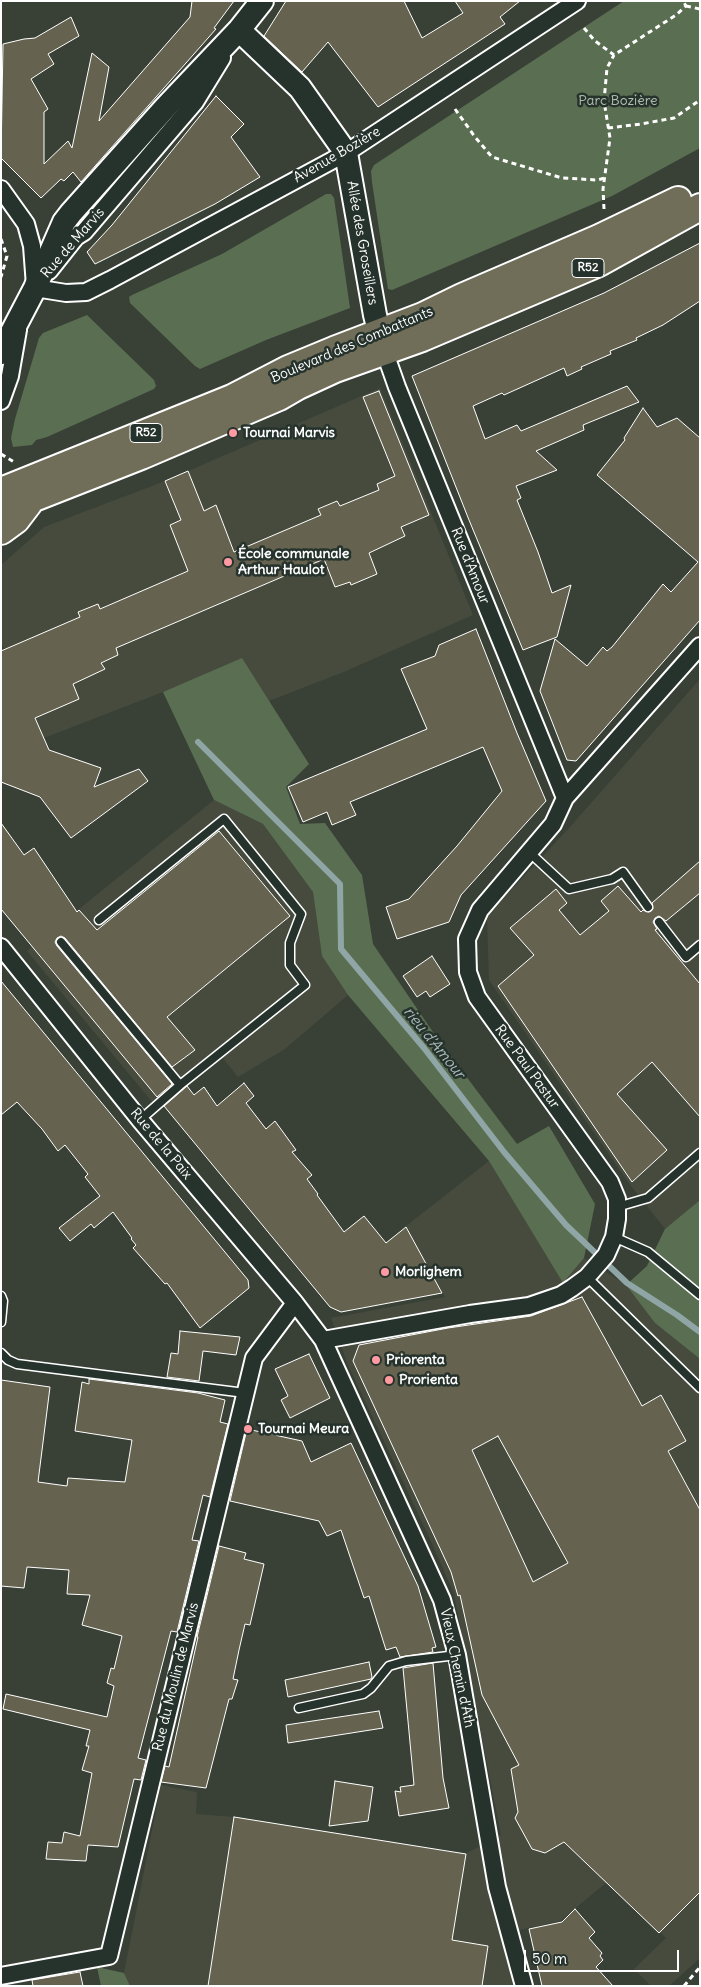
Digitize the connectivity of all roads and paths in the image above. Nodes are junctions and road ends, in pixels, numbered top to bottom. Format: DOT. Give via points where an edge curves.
graph roads {
  1 [pos="262,1"];
  2 [pos="577,1"];
  3 [pos="683,1"];
  4 [pos="686,6"];
  5 [pos="700,9"];
  6 [pos="584,28"];
  7 [pos="238,30"];
  8 [pos="614,55"];
  9 [pos="700,100"];
  10 [pos="455,109"];
  11 [pos="608,128"];
  12 [pos="346,153"];
  13 [pos="605,178"];
  14 [pos="1,189"];
  15 [pos="700,189"];
  16 [pos="700,207"];
  17 [pos="604,212"];
  18 [pos="1,239"];
  19 [pos="1,277"];
  20 [pos="35,288"];
  21 [pos="11,321"];
  22 [pos="382,343"];
  23 [pos="1,352"];
  24 [pos="1,401"];
  25 [pos="1,454"];
  26 [pos="15,462"];
  27 [pos="1,491"];
  28 [pos="31,500"];
  29 [pos="1,511"];
  30 [pos="1,531"];
  31 [pos="700,646"];
  32 [pos="565,798"];
  33 [pos="529,852"];
  34 [pos="648,908"];
  35 [pos="99,920"];
  36 [pos="660,922"];
  37 [pos="61,942"];
  38 [pos="700,945"];
  39 [pos="1,948"];
  40 [pos="180,1085"];
  41 [pos="140,1120"];
  42 [pos="700,1153"];
  43 [pos="617,1207"];
  44 [pos="614,1237"];
  45 [pos="587,1277"];
  46 [pos="700,1295"];
  47 [pos="1,1296"];
  48 [pos="296,1303"];
  49 [pos="1,1322"];
  50 [pos="323,1340"];
  51 [pos="1,1353"];
  52 [pos="700,1388"];
  53 [pos="245,1393"];
  54 [pos="457,1656"];
  55 [pos="299,1708"];
  56 [pos="700,1967"];
  57 [pos="1,1976"];
  58 [pos="524,1986"];
  59 [pos="684,1986"];
  1 -- 7 [label="street, Rue de Marvis"];
  2 -- 12 [label="street, Avenue Bozière"];
  3 -- 4 [label="path"];
  4 -- 5 [label="path"];
  4 -- 8 [label="path"];
  6 -- 8 [label="path" via="594,41"];
  7 -- 12 [label="street" via="300,88"];
  7 -- 20 [label="street, Rue de Marvis" via="71,213"];
  8 -- 11 [label="path" via="607,68 604,101"];
  9 -- 11 [label="path" via="674,118"];
  10 -- 13 [label="path" via="492,156 562,178"];
  11 -- 13 [label="path" via="610,138"];
  12 -- 20 [label="street, Avenue Bozière" via="86,292 66,293"];
  12 -- 22 [label="street, Allée des Groseillers"];
  13 -- 17 [label="path"];
  14 -- 20 [label="street" via="26,224 32,246"];
  15 -- 22 [label="main road, Boulevard des Combattants / R52" via="599,238 462,297 423,316"];
  16 -- 22 [label="main road, Boulevard des Combattants / R52" via="599,263 422,338"];
  18 -- 19 [label="path" via="7,256"];
  20 -- 21 [label="street, Rue de Marvis"];
  21 -- 23 [label="street, Rue de Marvis"];
  21 -- 24 [label="street" via="10,376"];
  22 -- 27 [label="main road, Boulevard des Combattants / R52" via="288,369 232,398"];
  22 -- 28 [label="main road, Boulevard des Combattants / R52" via="279,397"];
  22 -- 32 [label="street, Rue d'Amour" via="397,388"];
  25 -- 26 [label="path"];
  28 -- 29 [label="main road, Boulevard des Combattants / R52"];
  28 -- 30 [label="main road" via="16,520"];
  31 -- 32 [label="street, Rue Paul Pastur"];
  32 -- 33 [label="street, Rue Paul Pastur" via="552,824"];
  33 -- 34 [label="lane" via="569,889 612,880 623,872"];
  33 -- 43 [label="street, Rue Paul Pastur" via="480,910 467,939 468,972 477,997 610,1182"];
  35 -- 40 [label="lane" via="224,818 301,914 290,943 290,965 305,985"];
  36 -- 38 [label="lane" via="686,957"];
  37 -- 40 [label="lane"];
  39 -- 41 [label="street, Rue de la Paix"];
  40 -- 41 [label="lane"];
  41 -- 48 [label="street, Rue de la Paix"];
  42 -- 43 [label="lane" via="648,1198"];
  43 -- 44 [label="street, Rue Paul Pastur"];
  44 -- 45 [label="street, Rue Paul Pastur" via="604,1259"];
  44 -- 46 [label="lane" via="648,1252"];
  45 -- 50 [label="street, Rue Paul Pastur" via="561,1295 530,1306"];
  45 -- 52 [label="lane"];
  47 -- 49 [label="lane"];
  48 -- 50 [label="street, Rue de la Paix"];
  48 -- 53 [label="street, Rue du Moulin de Marvis" via="254,1358"];
  50 -- 54 [label="street, Vieux Chemin d'Ath" via="442,1600"];
  51 -- 53 [label="lane" via="17,1364"];
  53 -- 57 [label="street, Rue du Moulin de Marvis" via="109,1956"];
  54 -- 55 [label="lane" via="406,1660 389,1666 363,1694"];
  54 -- 58 [label="street, Vieux Chemin d'Ath" via="497,1887"];
  56 -- 59 [label="path"];
}
